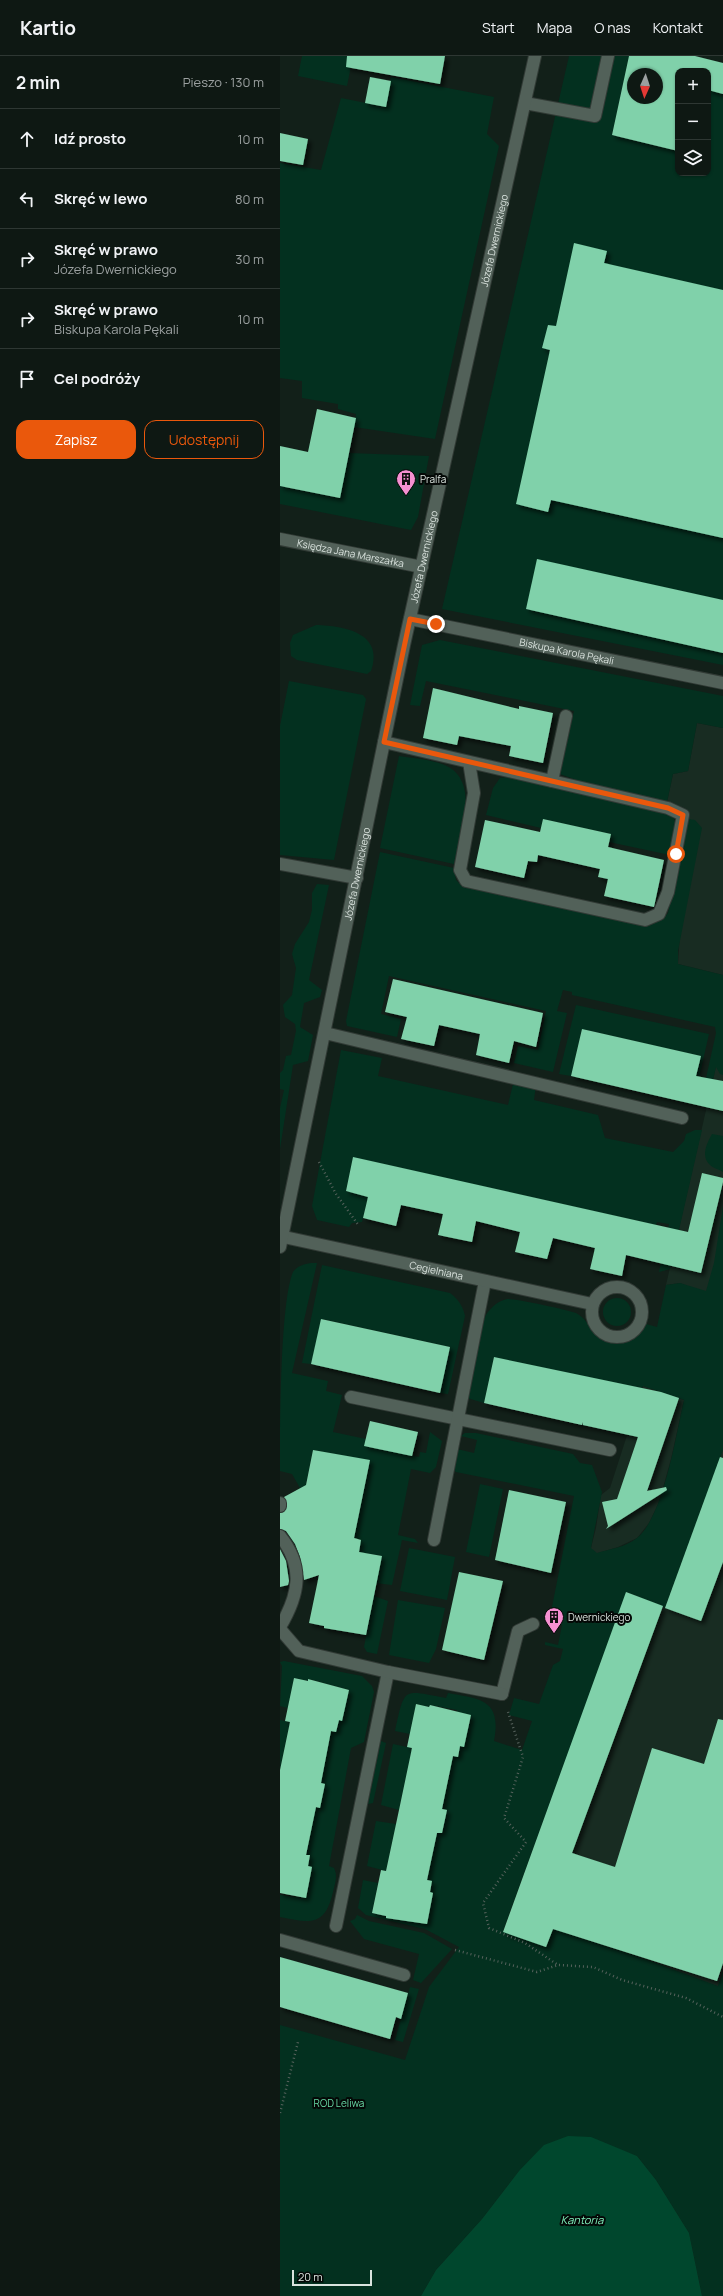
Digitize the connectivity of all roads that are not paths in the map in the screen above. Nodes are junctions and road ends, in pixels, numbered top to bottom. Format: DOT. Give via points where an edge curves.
graph roads {
  1 [pos="535,56"];
  2 [pos="608,56"];
  3 [pos="525,103"];
  4 [pos="280,539"];
  5 [pos="422,567"];
  6 [pos="410,619"];
  7 [pos="723,682"];
  8 [pos="566,716"];
  9 [pos="384,742"];
  10 [pos="469,762"];
  11 [pos="552,781"];
  12 [pos="280,864"];
  13 [pos="356,878"];
  14 [pos="324,1033"];
  15 [pos="682,1118"];
  16 [pos="281,1240"];
  17 [pos="485,1281"];
  18 [pos="592,1304"];
  19 [pos="351,1397"];
  20 [pos="458,1419"];
  21 [pos="610,1450"];
  22 [pos="280,1536"];
  23 [pos="434,1540"];
  24 [pos="533,1624"];
  25 [pos="280,1628"];
  26 [pos="388,1672"];
  27 [pos="336,1926"];
  28 [pos="280,1940"];
  29 [pos="404,1974"];
  1 -- 3 [label="street, Józefa Dwernickiego"];
  2 -- 3 [label="street" via="595,116"];
  3 -- 5 [label="street, Józefa Dwernickiego"];
  4 -- 5 [label="street, Księdza Jana Marszałka"];
  5 -- 6 [label="street, Józefa Dwernickiego"];
  6 -- 7 [label="street, Biskupa Karola Pękali"];
  6 -- 9 [label="street, Józefa Dwernickiego"];
  8 -- 11 [label="street"];
  9 -- 10 [label="street"];
  9 -- 13 [label="street, Józefa Dwernickiego"];
  10 -- 11 [label="street"];
  10 -- 11 [label="street" via="474,793 460,870 466,881 645,920 659,914 668,892 683,815 668,808"];
  12 -- 13 [label="street"];
  13 -- 14 [label="street, Józefa Dwernickiego"];
  14 -- 15 [label="street"];
  14 -- 16 [label="street, Józefa Dwernickiego"];
  16 -- 17 [label="street, Cegielniana"];
  17 -- 18 [label="street, Cegielniana"];
  17 -- 20 [label="street"];
  18 -- 18 [label="street" via="591,1312 597,1327 610,1336 619,1337 634,1330 642,1316 638,1298 620,1286 603,1290"];
  19 -- 20 [label="street"];
  20 -- 21 [label="street"];
  20 -- 23 [label="street"];
  22 -- 25 [label="street" via="297,1564 297,1579 291,1608"];
  24 -- 26 [label="street" via="518,1631 502,1694"];
  25 -- 26 [label="street" via="299,1651"];
  26 -- 27 [label="street"];
  28 -- 29 [label="street"];
}
